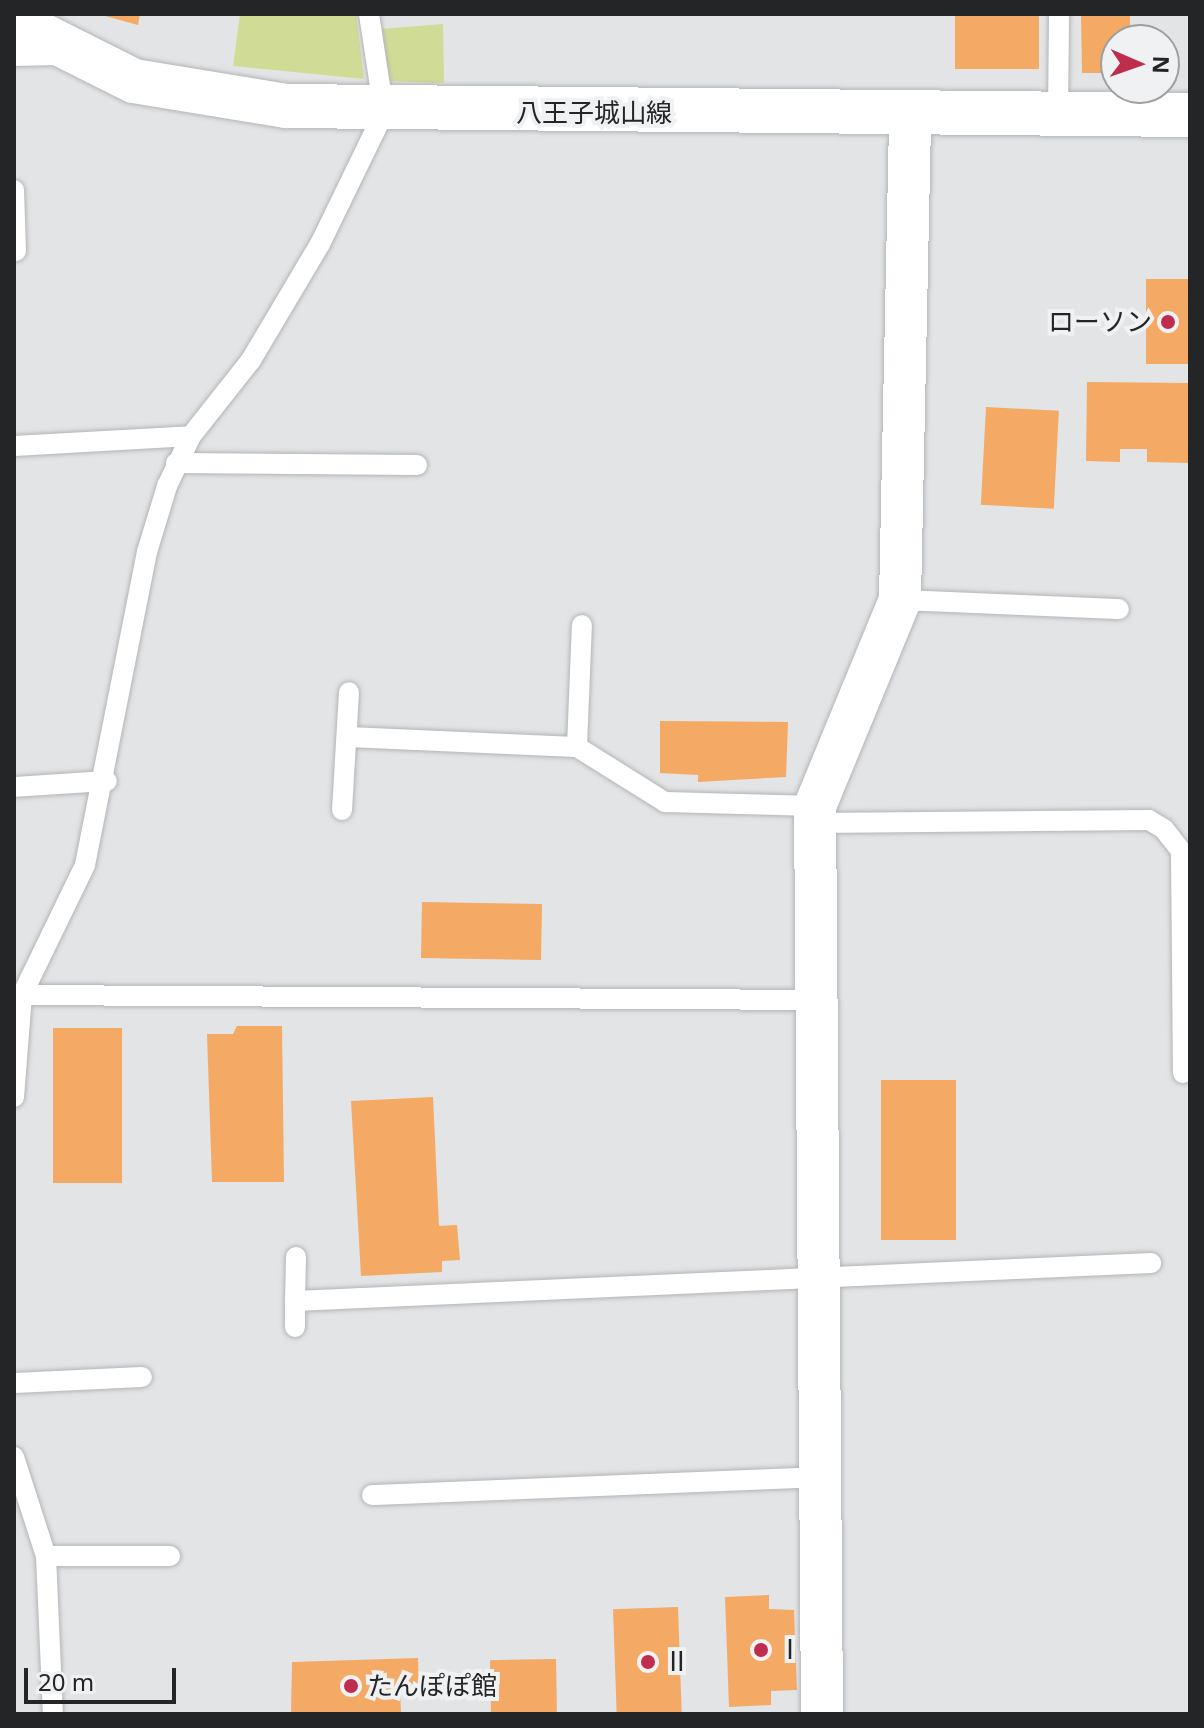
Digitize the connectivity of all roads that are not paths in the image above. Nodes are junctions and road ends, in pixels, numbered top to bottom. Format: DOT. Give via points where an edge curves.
graph roads {
  1 [pos="369,14"];
  2 [pos="1059,14"];
  3 [pos="14,21"];
  4 [pos="73,55"];
  5 [pos="14,56"];
  6 [pos="384,112"];
  7 [pos="1058,114"];
  8 [pos="910,115"];
  9 [pos="1190,115"];
  10 [pos="14,190"];
  11 [pos="16,251"];
  12 [pos="191,436"];
  13 [pos="14,446"];
  14 [pos="176,463"];
  15 [pos="417,465"];
  16 [pos="900,600"];
  17 [pos="1119,609"];
  18 [pos="582,625"];
  19 [pos="349,692"];
  20 [pos="347,737"];
  21 [pos="577,747"];
  22 [pos="107,781"];
  23 [pos="14,787"];
  24 [pos="342,810"];
  25 [pos="816,815"];
  26 [pos="22,995"];
  27 [pos="820,1000"];
  28 [pos="1183,1073"];
  29 [pos="14,1097"];
  30 [pos="296,1257"];
  31 [pos="1151,1263"];
  32 [pos="820,1273"];
  33 [pos="295,1301"];
  34 [pos="295,1327"];
  35 [pos="142,1377"];
  36 [pos="14,1383"];
  37 [pos="14,1457"];
  38 [pos="819,1477"];
  39 [pos="372,1495"];
  40 [pos="46,1556"];
  41 [pos="170,1556"];
  42 [pos="53,1714"];
  43 [pos="822,1714"];
  1 -- 6 [label="lane"];
  2 -- 7 [label="lane"];
  3 -- 4 [label="main road, 八王子城山線"];
  4 -- 5 [label="lane"];
  4 -- 6 [label="main road, 八王子城山線" via="167,90"];
  6 -- 8 [label="main road, 八王子城山線"];
  6 -- 12 [label="lane" via="320,244 251,360"];
  7 -- 8 [label="main road, 八王子城山線"];
  7 -- 9 [label="main road, 八王子城山線"];
  8 -- 16 [label="street"];
  10 -- 11 [label="lane"];
  12 -- 13 [label="lane"];
  12 -- 14 [label="lane"];
  14 -- 15 [label="lane"];
  14 -- 22 [label="lane" via="147,552"];
  16 -- 17 [label="lane"];
  16 -- 25 [label="street"];
  18 -- 21 [label="lane"];
  19 -- 20 [label="lane"];
  20 -- 21 [label="lane"];
  20 -- 24 [label="lane"];
  21 -- 25 [label="lane" via="665,802"];
  22 -- 23 [label="lane"];
  22 -- 26 [label="lane" via="85,865"];
  25 -- 27 [label="street"];
  25 -- 28 [label="lane" via="1149,820 1164,829 1181,851"];
  26 -- 27 [label="lane"];
  26 -- 29 [label="lane"];
  27 -- 32 [label="street"];
  30 -- 33 [label="lane"];
  31 -- 32 [label="lane"];
  32 -- 33 [label="lane"];
  32 -- 38 [label="street"];
  33 -- 34 [label="lane"];
  35 -- 36 [label="lane"];
  37 -- 40 [label="lane"];
  38 -- 39 [label="lane"];
  38 -- 43 [label="street"];
  40 -- 41 [label="lane"];
  40 -- 42 [label="lane"];
}
